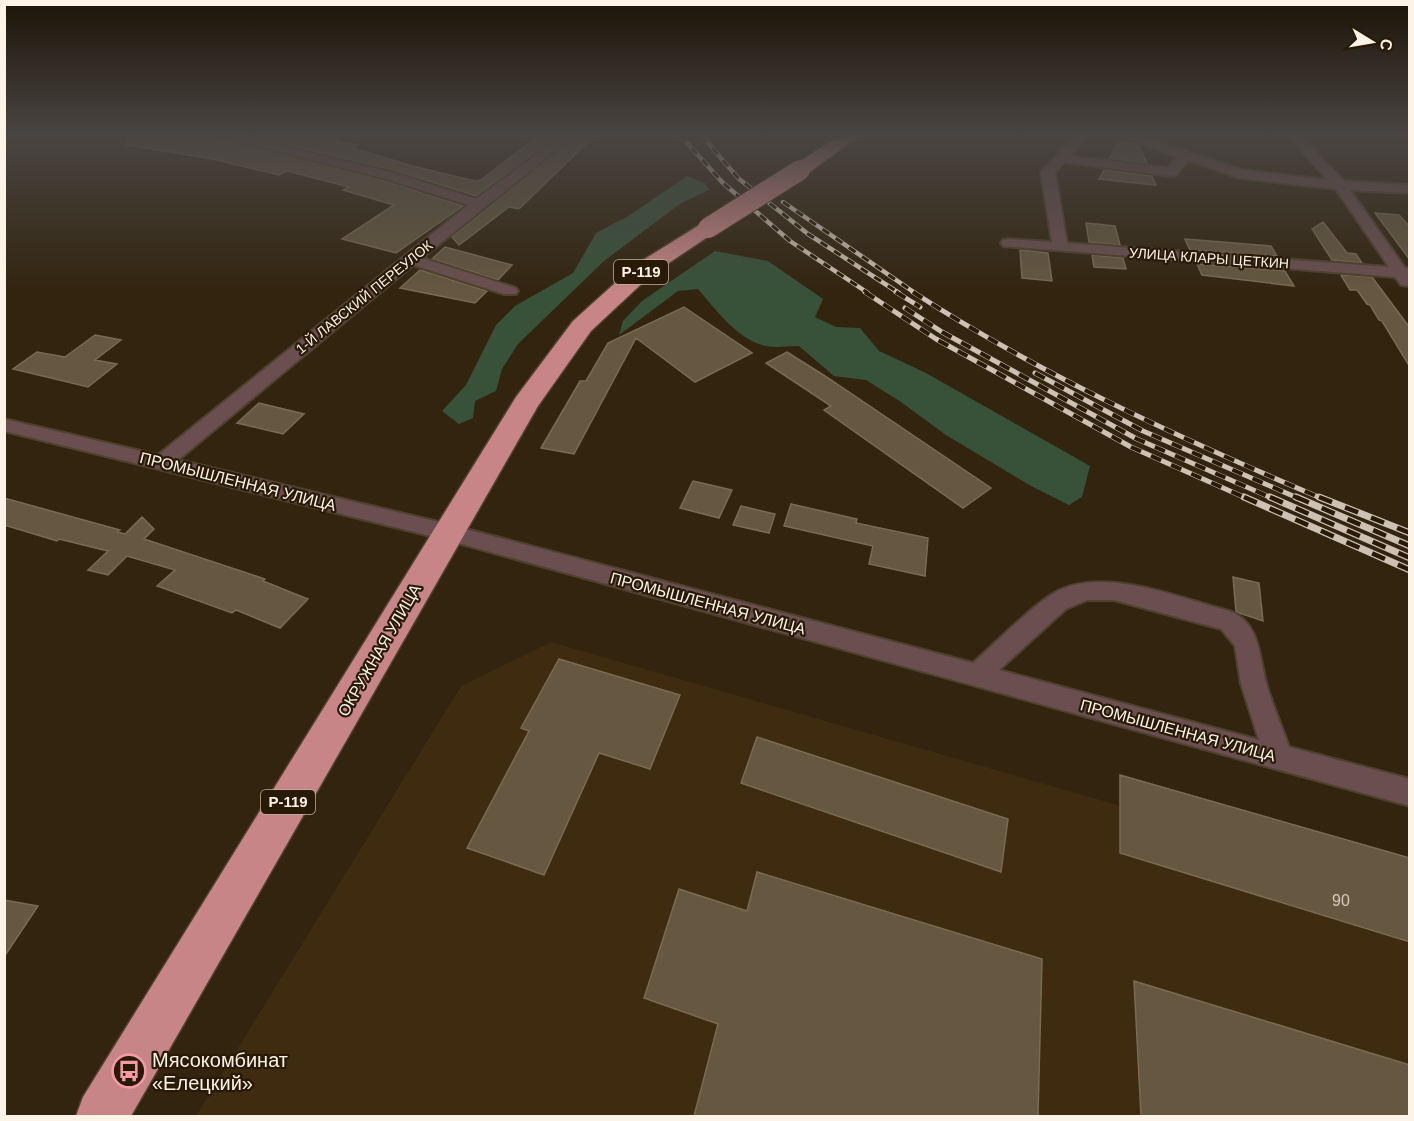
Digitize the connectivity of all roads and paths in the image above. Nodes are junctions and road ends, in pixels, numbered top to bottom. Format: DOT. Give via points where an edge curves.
graph roads {
  1 [pos="429,188"];
  2 [pos="499,188"];
  3 [pos="771,188"];
  4 [pos="1051,188"];
  5 [pos="1342,188"];
  6 [pos="1394,188"];
  7 [pos="1410,189"];
  8 [pos="478,204"];
  9 [pos="1008,243"];
  10 [pos="1060,246"];
  11 [pos="410,259"];
  12 [pos="1407,277"];
  13 [pos="510,291"];
  14 [pos="4,425"];
  15 [pos="163,462"];
  16 [pos="447,532"];
  17 [pos="976,676"];
  18 [pos="1280,758"];
  19 [pos="1410,793"];
  20 [pos="102,1116"];
  1 -- 8 [label="street"];
  2 -- 8 [label="street, 1-Й ЛАВСКИЙ ПЕРЕУЛОК"];
  3 -- 16 [label="highway, ОКРУЖНАЯ УЛИЦА / Р-119, bridge" via="643,270 582,326 526,403"];
  4 -- 10 [label="street"];
  5 -- 12 [label="street"];
  6 -- 7 [label="street"];
  8 -- 11 [label="street, 1-Й ЛАВСКИЙ ПЕРЕУЛОК"];
  9 -- 10 [label="street, УЛИЦА КЛАРЫ ЦЕТКИН"];
  10 -- 12 [label="street, УЛИЦА КЛАРЫ ЦЕТКИН"];
  11 -- 13 [label="street"];
  11 -- 15 [label="street, 1-Й ЛАВСКИЙ ПЕРЕУЛОК"];
  14 -- 15 [label="street, ПРОМЫШЛЕННАЯ УЛИЦА"];
  15 -- 16 [label="street, ПРОМЫШЛЕННАЯ УЛИЦА"];
  16 -- 17 [label="street, ПРОМЫШЛЕННАЯ УЛИЦА"];
  16 -- 20 [label="highway, ОКРУЖНАЯ УЛИЦА / Р-119" via="385,643"];
  17 -- 18 [label="street, ПРОМЫШЛЕННАЯ УЛИЦА"];
  17 -- 18 [label="street" via="1058,602 1085,591 1114,591 1229,621 1247,643 1254,684"];
  18 -- 19 [label="street, ПРОМЫШЛЕННАЯ УЛИЦА"];
}
